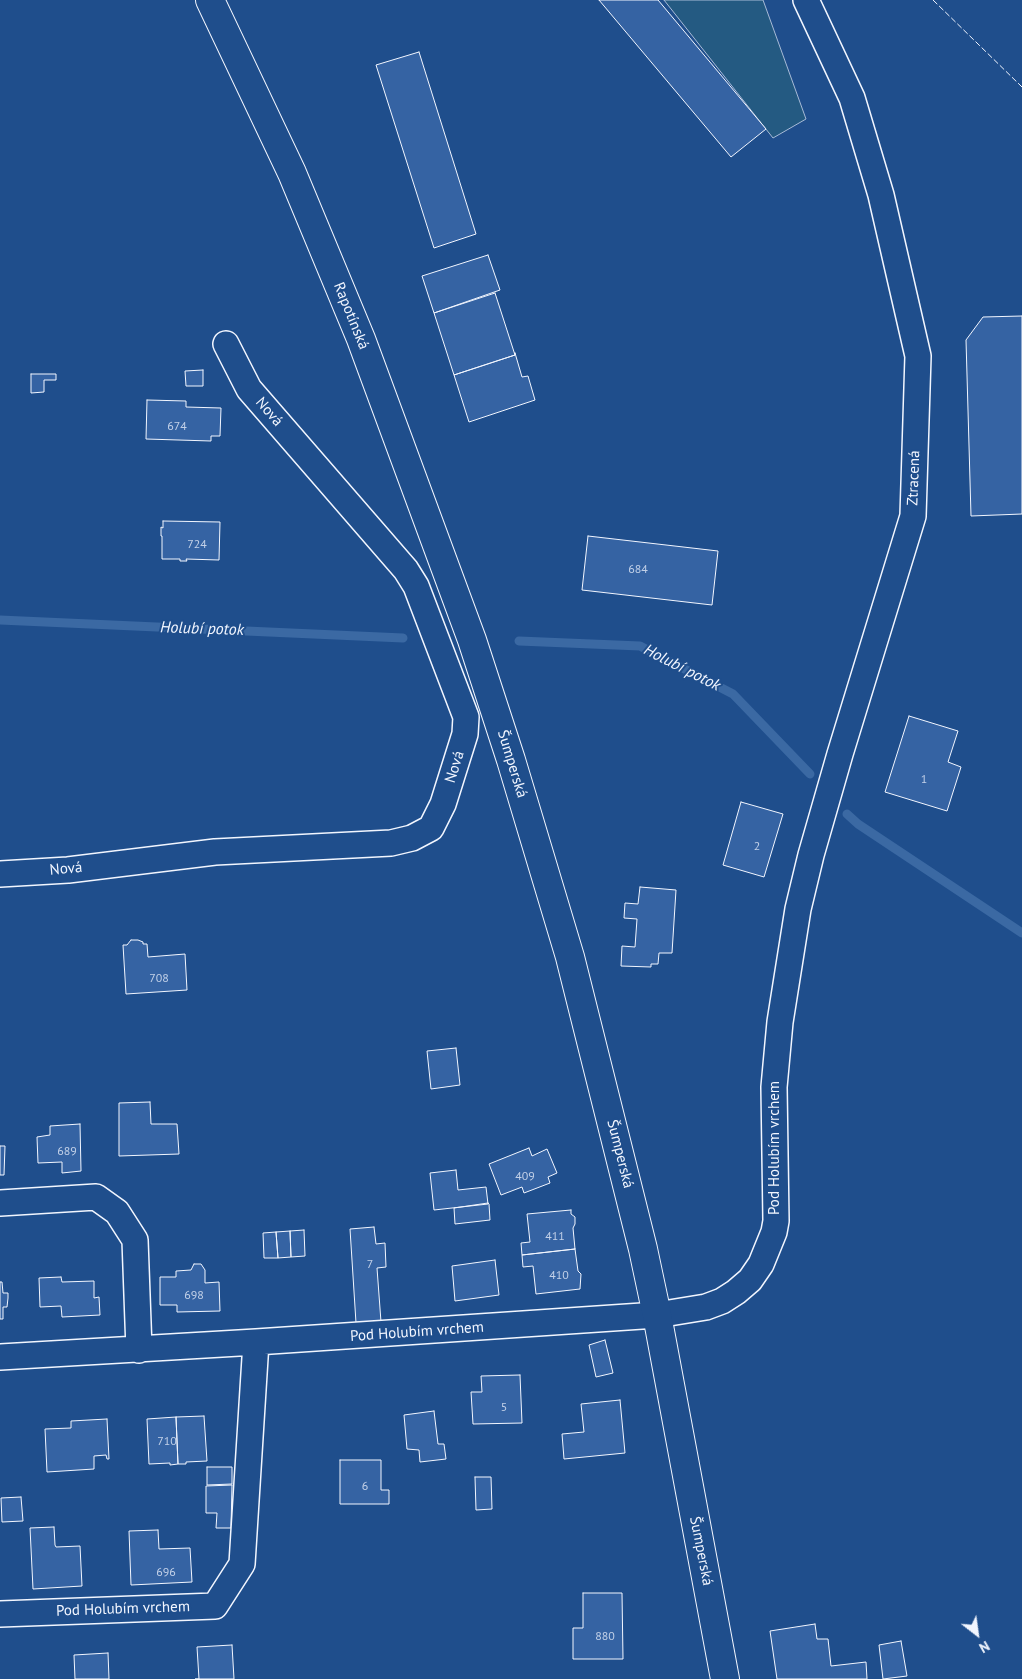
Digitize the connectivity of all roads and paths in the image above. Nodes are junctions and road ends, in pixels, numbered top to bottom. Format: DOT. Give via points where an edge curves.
graph roads {
  1 [pos="210,0"];
  2 [pos="806,0"];
  3 [pos="226,344"];
  4 [pos="472,640"];
  5 [pos="840,754"];
  6 [pos="0,874"];
  7 [pos="0,1203"];
  8 [pos="657,1315"];
  9 [pos="256,1342"];
  10 [pos="139,1350"];
  11 [pos="0,1357"];
  12 [pos="0,1614"];
  13 [pos="725,1679"];
  1 -- 4 [label="main road, Rapotínská" via="272,127 324,246"];
  2 -- 5 [label="street, Ztracená" via="852,98 881,195 918,356 913,516"];
  3 -- 6 [label="street, Nová" via="249,389 406,570 416,586 466,716 465,734 443,804 431,828 412,838 391,843 214,852 68,870"];
  4 -- 8 [label="main road, Šumperská" via="570,957"];
  5 -- 8 [label="street, Pod Holubím vrchem" via="798,908 780,1022 774,1087 777,1192 774,1232 762,1264 736,1292 706,1307"];
  7 -- 10 [label="street" via="96,1197 117,1212 136,1240"];
  8 -- 9 [label="street, Pod Holubím vrchem"];
  8 -- 13 [label="main road, Šumperská"];
  9 -- 10 [label="street, Pod Holubím vrchem"];
  9 -- 12 [label="street, Pod Holubím vrchem" via="242,1564 214,1606"];
  10 -- 11 [label="street, Pod Holubím vrchem"];
}
